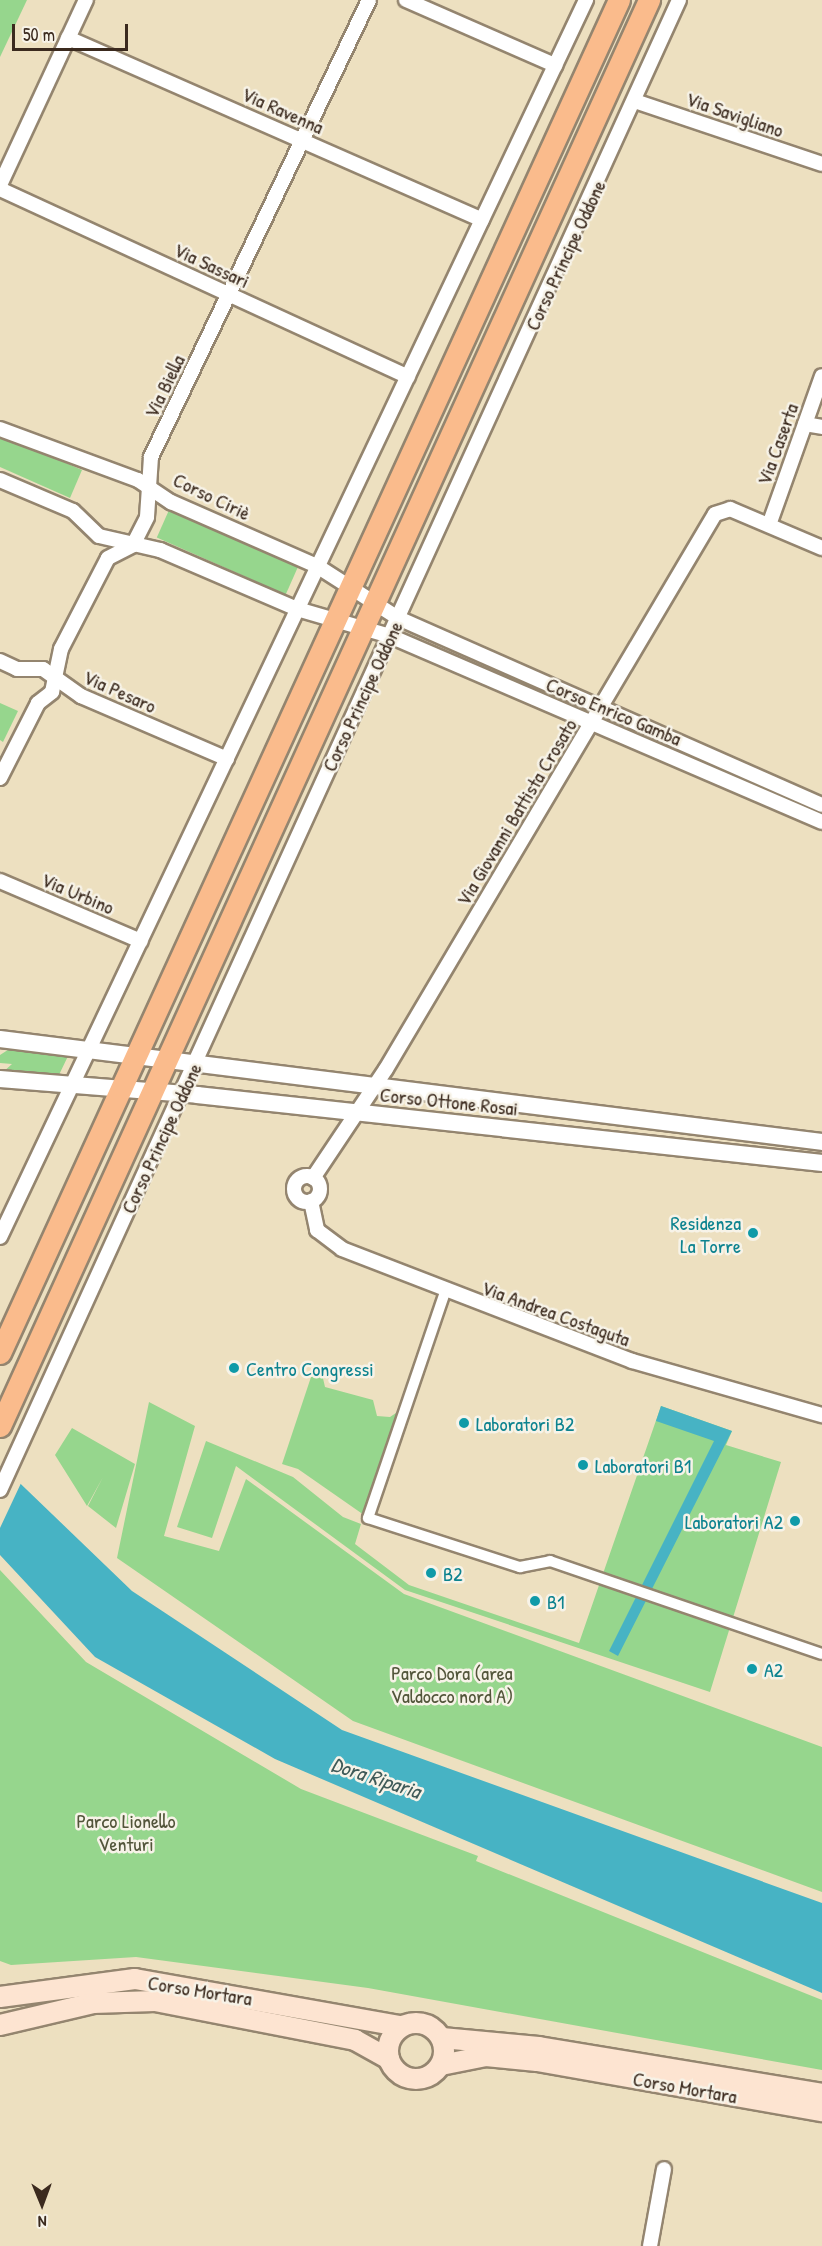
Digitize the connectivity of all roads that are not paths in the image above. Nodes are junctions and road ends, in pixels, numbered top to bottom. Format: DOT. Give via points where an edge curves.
graph roads {
  1 [pos="86,0"];
  2 [pos="369,0"];
  3 [pos="406,0"];
  4 [pos="586,0"];
  5 [pos="619,0"];
  6 [pos="649,0"];
  7 [pos="679,0"];
  8 [pos="68,38"];
  9 [pos="555,65"];
  10 [pos="635,101"];
  11 [pos="303,140"];
  12 [pos="822,164"];
  13 [pos="0,187"];
  14 [pos="482,219"];
  15 [pos="230,295"];
  16 [pos="822,376"];
  17 [pos="408,377"];
  18 [pos="806,424"];
  19 [pos="822,427"];
  20 [pos="0,429"];
  21 [pos="0,480"];
  22 [pos="148,485"];
  23 [pos="769,525"];
  24 [pos="133,545"];
  25 [pos="822,548"];
  26 [pos="317,566"];
  27 [pos="350,588"];
  28 [pos="375,604"];
  29 [pos="297,609"];
  30 [pos="398,618"];
  31 [pos="334,620"];
  32 [pos="364,629"];
  33 [pos="390,636"];
  34 [pos="0,661"];
  35 [pos="55,678"];
  36 [pos="600,709"];
  37 [pos="591,723"];
  38 [pos="227,759"];
  39 [pos="0,778"];
  40 [pos="822,805"];
  41 [pos="822,822"];
  42 [pos="0,881"];
  43 [pos="141,941"];
  44 [pos="0,1039"];
  45 [pos="89,1049"];
  46 [pos="135,1057"];
  47 [pos="165,1062"];
  48 [pos="193,1067"];
  49 [pos="0,1079"];
  50 [pos="71,1087"];
  51 [pos="120,1089"];
  52 [pos="373,1089"];
  53 [pos="152,1092"];
  54 [pos="182,1093"];
  55 [pos="357,1112"];
  56 [pos="822,1142"];
  57 [pos="822,1163"];
  58 [pos="313,1178"];
  59 [pos="311,1201"];
  60 [pos="0,1237"];
  61 [pos="445,1292"];
  62 [pos="0,1353"];
  63 [pos="822,1415"];
  64 [pos="0,1426"];
  65 [pos="0,1491"];
  66 [pos="822,1654"];
  67 [pos="0,1997"];
  68 [pos="0,2025"];
  69 [pos="400,2026"];
  70 [pos="442,2038"];
  71 [pos="388,2060"];
  72 [pos="441,2065"];
  73 [pos="822,2094"];
  74 [pos="822,2111"];
  75 [pos="664,2169"];
  76 [pos="650,2246"];
  1 -- 8 [label="street"];
  2 -- 11 [label="street, Via Biella"];
  3 -- 9 [label="street"];
  4 -- 9 [label="street"];
  5 -- 27 [label="main road"];
  6 -- 28 [label="main road, Corso Principe Oddone"];
  7 -- 10 [label="street, Corso Principe Oddone"];
  8 -- 11 [label="street, Via Ravenna"];
  8 -- 13 [label="street"];
  9 -- 14 [label="street"];
  10 -- 12 [label="street, Via Savigliano"];
  10 -- 30 [label="street, Corso Principe Oddone"];
  11 -- 14 [label="street, Via Ravenna"];
  11 -- 15 [label="street, Via Biella"];
  13 -- 15 [label="street, Via Sassari"];
  14 -- 17 [label="street"];
  15 -- 17 [label="street, Via Sassari"];
  15 -- 22 [label="street, Via Biella" via="151,457"];
  16 -- 18 [label="street, Via Caserta"];
  17 -- 26 [label="street"];
  18 -- 19 [label="street"];
  18 -- 23 [label="street, Via Caserta"];
  20 -- 22 [label="street, Corso Ciriè"];
  21 -- 24 [label="street" via="73,511 99,536"];
  22 -- 24 [label="street, Via Biella" via="147,517"];
  22 -- 26 [label="street, Corso Ciriè" via="171,502"];
  23 -- 25 [label="street, Via Giovanni Battista Crosato"];
  23 -- 36 [label="street, Via Giovanni Battista Crosato" via="730,509 715,514"];
  24 -- 29 [label="street" via="160,550"];
  24 -- 35 [label="street" via="108,558 61,649"];
  26 -- 27 [label="street, Corso Ciriè"];
  26 -- 29 [label="street"];
  27 -- 28 [label="street, Corso Ciriè"];
  27 -- 31 [label="main road"];
  28 -- 30 [label="street, Corso Ciriè"];
  28 -- 32 [label="main road, Corso Principe Oddone"];
  29 -- 31 [label="street"];
  29 -- 38 [label="street"];
  30 -- 33 [label="street, Corso Principe Oddone"];
  30 -- 36 [label="street, Corso Enrico Gamba"];
  31 -- 32 [label="street"];
  31 -- 46 [label="main road"];
  32 -- 33 [label="street"];
  32 -- 47 [label="main road, Corso Principe Oddone"];
  33 -- 37 [label="street, Corso Enrico Gamba"];
  33 -- 48 [label="street, Corso Principe Oddone"];
  34 -- 35 [label="street, Via Pesaro" via="17,669 43,669"];
  35 -- 38 [label="street, Via Pesaro" via="81,696"];
  35 -- 39 [label="street"];
  36 -- 37 [label="street, Via Giovanni Battista Crosato"];
  36 -- 40 [label="street, Corso Enrico Gamba"];
  37 -- 41 [label="street, Corso Enrico Gamba"];
  37 -- 52 [label="street, Via Giovanni Battista Crosato"];
  38 -- 43 [label="street"];
  42 -- 43 [label="street, Via Urbino"];
  43 -- 45 [label="street"];
  44 -- 45 [label="street, Corso Ottone Rosai"];
  45 -- 46 [label="street, Corso Ottone Rosai"];
  45 -- 50 [label="street"];
  46 -- 47 [label="street, Corso Ottone Rosai"];
  46 -- 51 [label="main road"];
  47 -- 48 [label="street, Corso Ottone Rosai"];
  47 -- 53 [label="main road, Corso Principe Oddone"];
  48 -- 52 [label="street, Corso Ottone Rosai"];
  48 -- 54 [label="street, Corso Principe Oddone"];
  49 -- 50 [label="street, Corso Ottone Rosai"];
  50 -- 51 [label="street, Corso Ottone Rosai"];
  50 -- 60 [label="street"];
  51 -- 53 [label="street, Corso Ottone Rosai"];
  51 -- 62 [label="main road"];
  52 -- 55 [label="street, Via Giovanni Battista Crosato"];
  52 -- 56 [label="street, Corso Ottone Rosai"];
  53 -- 54 [label="street, Corso Ottone Rosai"];
  53 -- 64 [label="main road, Corso Principe Oddone"];
  54 -- 55 [label="street, Corso Ottone Rosai"];
  54 -- 65 [label="street, Corso Principe Oddone"];
  55 -- 57 [label="street, Corso Ottone Rosai"];
  55 -- 58 [label="street, Via Giovanni Battista Crosato"];
  58 -- 59 [label="street" via="319,1192"];
  58 -- 59 [label="street" via="302,1177 294,1189 300,1200"];
  59 -- 61 [label="street, Via Andrea Costaguta" via="314,1223 331,1243"];
  61 -- 63 [label="street, Via Andrea Costaguta" via="632,1361"];
  61 -- 66 [label="street" via="368,1518 520,1567 550,1561 732,1620"];
  67 -- 69 [label="main road, Corso Mortara" via="135,1979"];
  68 -- 71 [label="main road, Corso Mortara" via="93,2003 155,2001 355,2040"];
  69 -- 70 [label="main road" via="427,2025"];
  69 -- 71 [label="main road" via="389,2040"];
  70 -- 72 [label="main road"];
  70 -- 73 [label="main road, Corso Mortara" via="538,2047"];
  71 -- 72 [label="main road" via="405,2076 418,2079"];
  72 -- 74 [label="main road, Corso Mortara" via="486,2056 537,2061"];
  75 -- 76 [label="street"];
}
